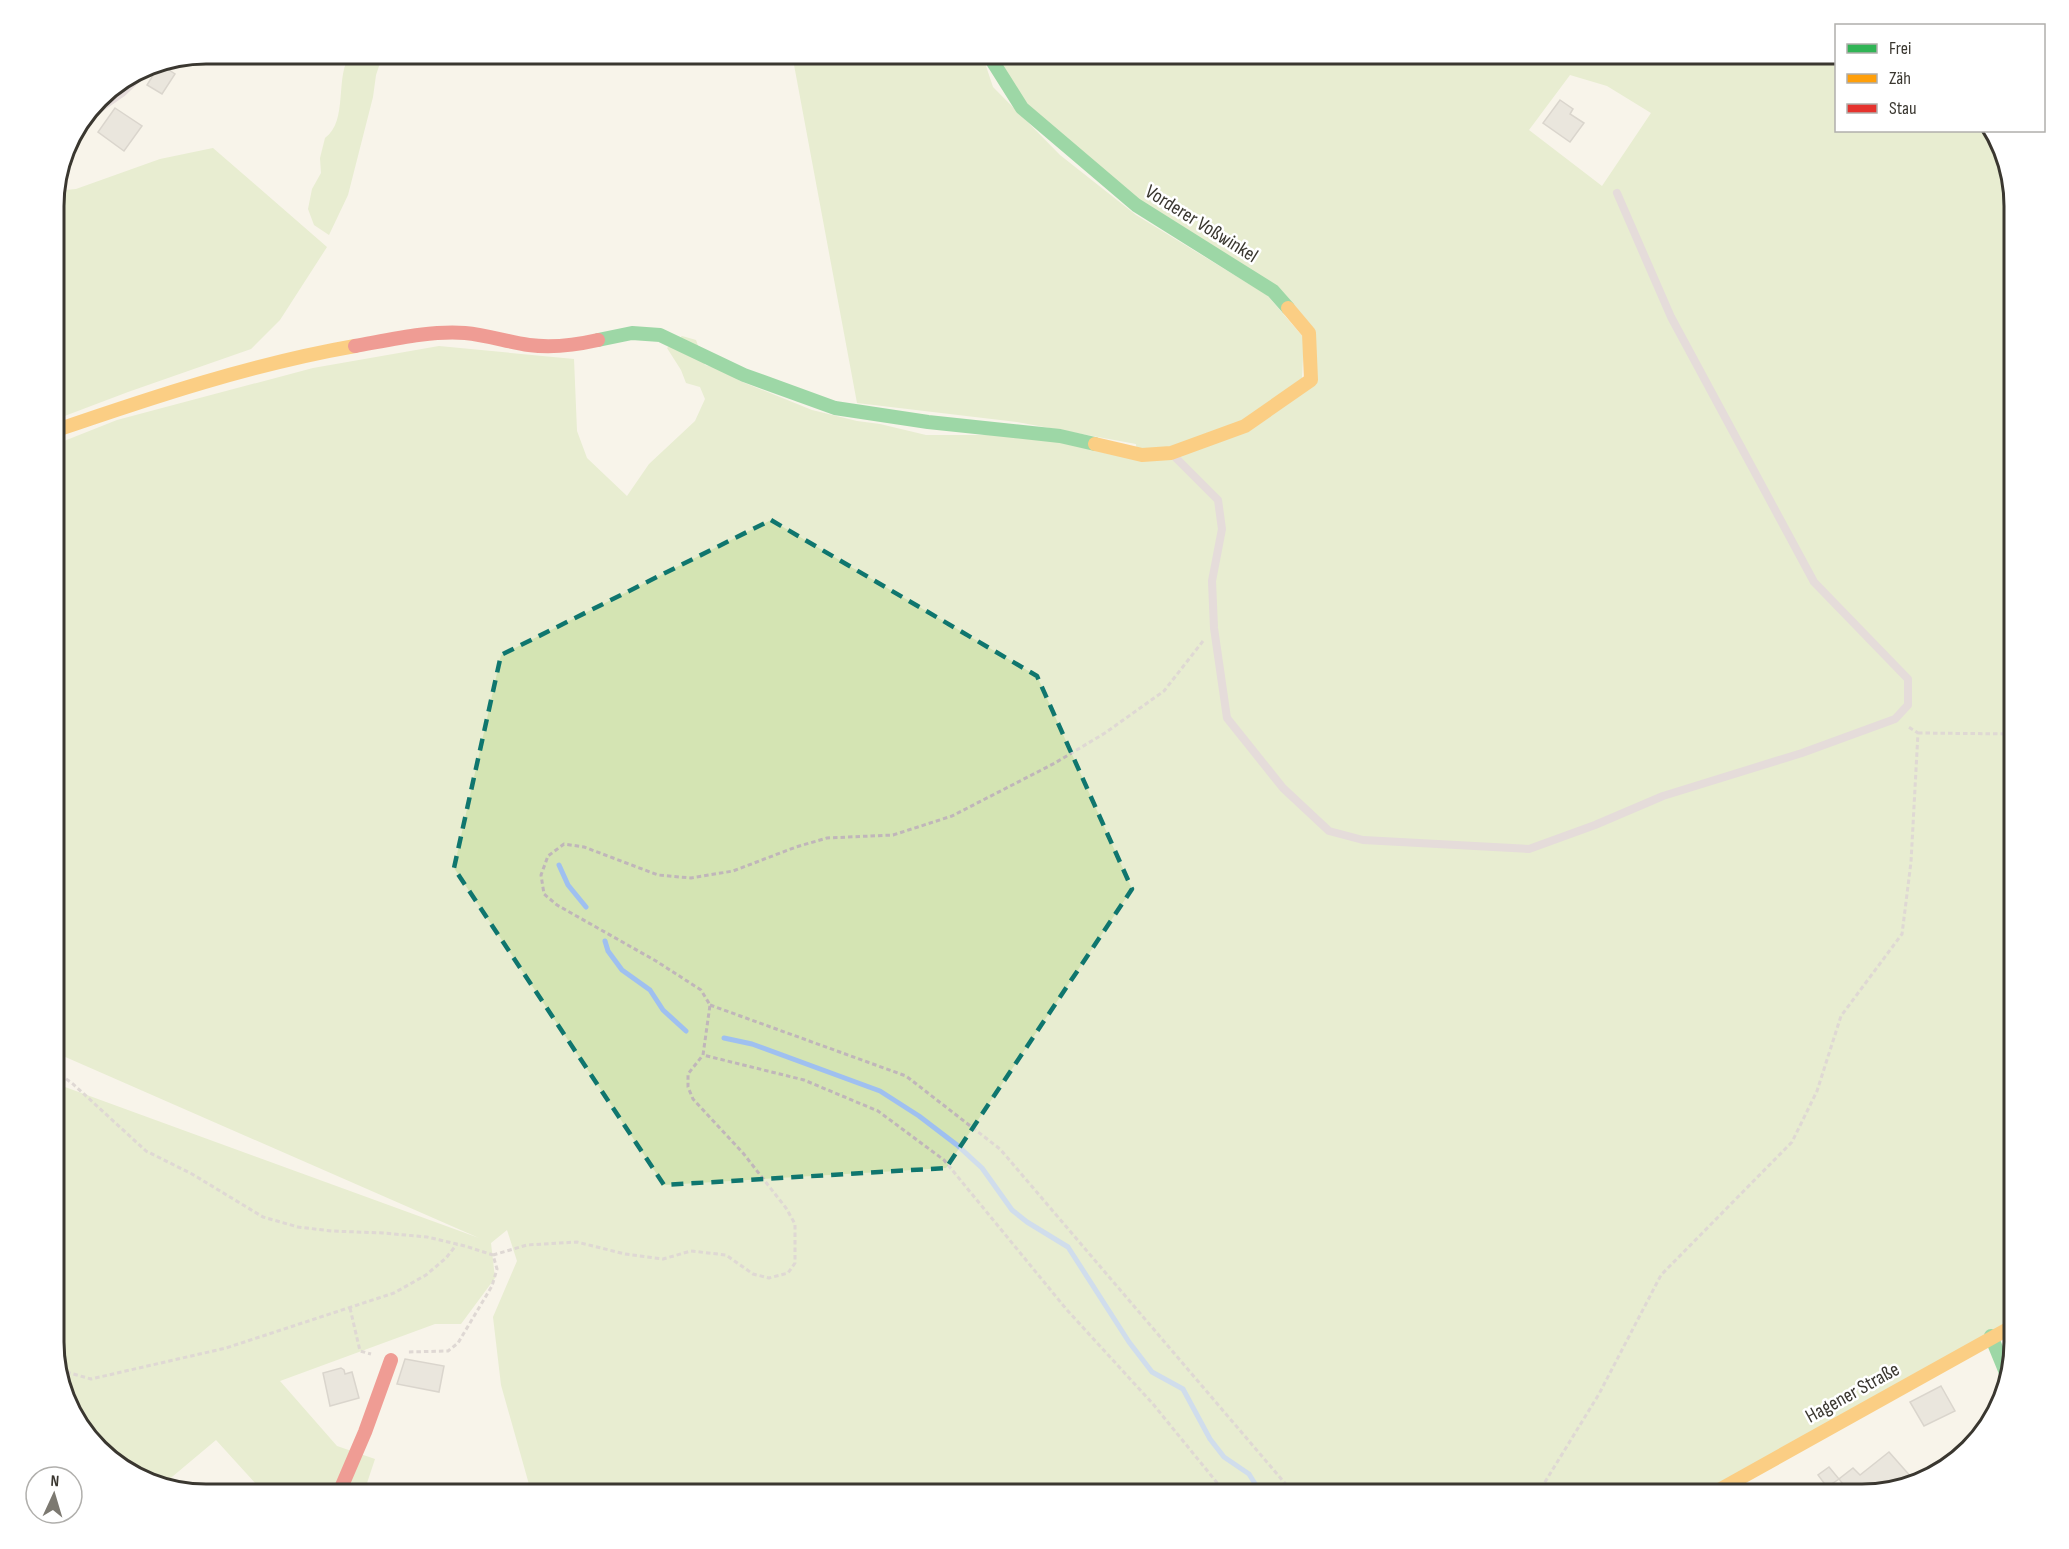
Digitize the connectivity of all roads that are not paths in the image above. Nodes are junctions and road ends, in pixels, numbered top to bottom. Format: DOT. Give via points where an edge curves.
graph roads {
  1 [pos="994,64"];
  2 [pos="1617,193"];
  3 [pos="65,427"];
  4 [pos="1171,453"];
  5 [pos="2004,1330"];
  6 [pos="1991,1336"];
  7 [pos="391,1360"];
  8 [pos="2003,1364"];
  9 [pos="343,1484"];
  10 [pos="1729,1484"];
  1 -- 4 [label="street, Vorderer Voßwinkel" via="1022,108 1136,206 1273,291 1308,333 1311,380 1245,426"];
  2 -- 4 [label="lane" via="1671,317 1814,582 1908,679 1908,705 1895,719 1663,796 1529,849 1363,840 1329,831 1283,788 1227,718 1214,628 1212,581 1222,529 1218,500"];
  3 -- 4 [label="street" via="210,380 309,354 411,336 464,333 553,346 632,333 660,335 744,375 835,408 1060,436 1142,455"];
  5 -- 6 [label="street, Hagener Straße"];
  6 -- 8 [label="street"];
  6 -- 10 [label="street, Hagener Straße"];
  7 -- 9 [label="street"];
}
